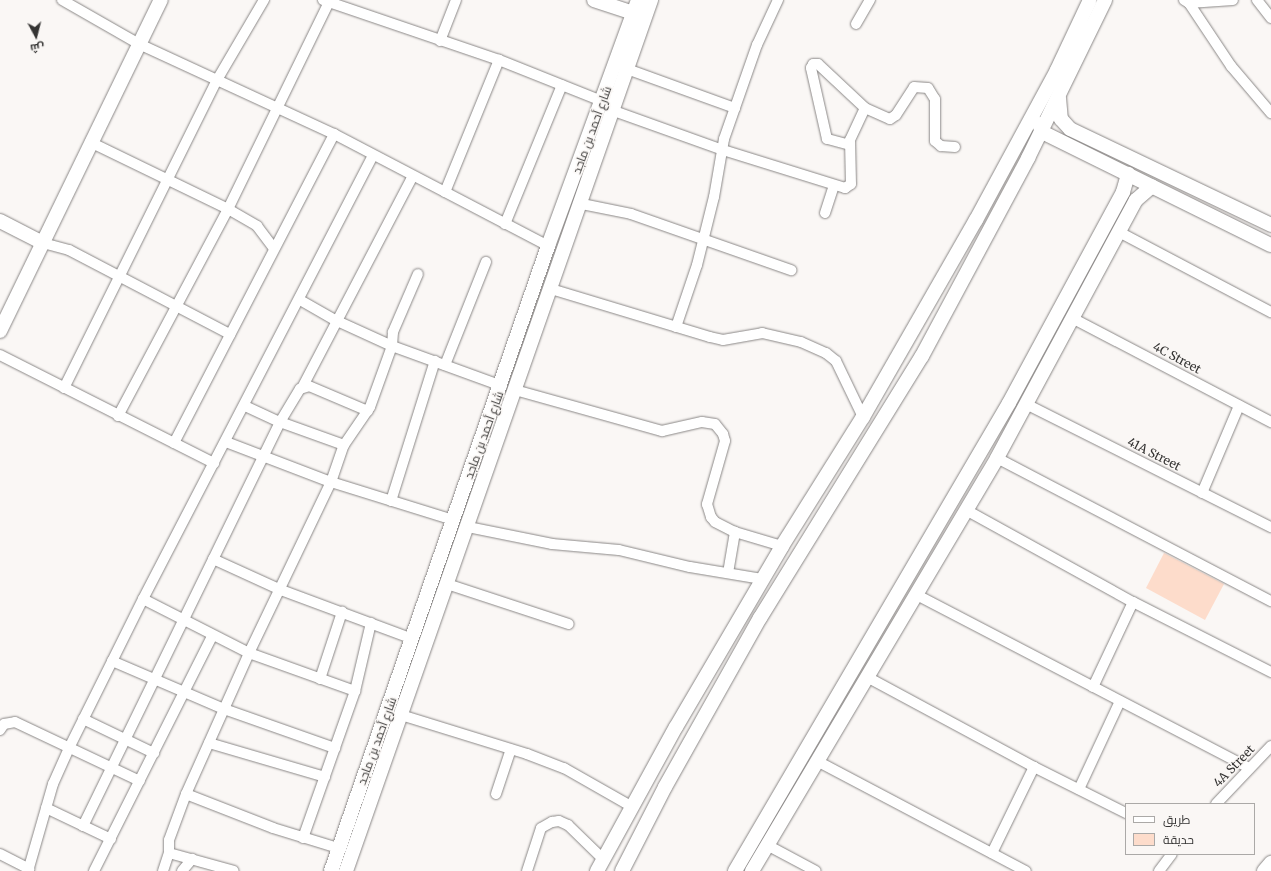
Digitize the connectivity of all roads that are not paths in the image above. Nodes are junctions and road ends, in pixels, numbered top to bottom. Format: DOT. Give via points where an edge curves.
graph roads {
  1 [pos="62,0"];
  2 [pos="161,0"];
  3 [pos="264,0"];
  4 [pos="456,0"];
  5 [pos="594,0"];
  6 [pos="638,0"];
  7 [pos="651,0"];
  8 [pos="778,0"];
  9 [pos="869,0"];
  10 [pos="1090,0"];
  11 [pos="1105,0"];
  12 [pos="1233,0"];
  13 [pos="1257,0"];
  14 [pos="327,1"];
  15 [pos="1187,2"];
  16 [pos="633,13"];
  17 [pos="1271,18"];
  18 [pos="856,24"];
  19 [pos="440,41"];
  20 [pos="140,44"];
  21 [pos="499,60"];
  22 [pos="628,69"];
  23 [pos="1057,70"];
  24 [pos="217,80"];
  25 [pos="562,85"];
  26 [pos="1059,98"];
  27 [pos="602,102"];
  28 [pos="735,108"];
  29 [pos="865,108"];
  30 [pos="278,109"];
  31 [pos="614,111"];
  32 [pos="1271,113"];
  33 [pos="1042,132"];
  34 [pos="334,134"];
  35 [pos="90,142"];
  36 [pos="850,145"];
  37 [pos="955,147"];
  38 [pos="723,150"];
  39 [pos="1086,153"];
  40 [pos="373,156"];
  41 [pos="1134,160"];
  42 [pos="1128,174"];
  43 [pos="413,176"];
  44 [pos="168,180"];
  45 [pos="834,186"];
  46 [pos="1152,186"];
  47 [pos="445,192"];
  48 [pos="1185,203"];
  49 [pos="582,204"];
  50 [pos="228,209"];
  51 [pos="825,213"];
  52 [pos="1111,215"];
  53 [pos="0,221"];
  54 [pos="505,224"];
  55 [pos="1270,227"];
  56 [pos="1119,232"];
  57 [pos="703,240"];
  58 [pos="43,243"];
  59 [pos="1271,245"];
  60 [pos="548,246"];
  61 [pos="274,247"];
  62 [pos="486,262"];
  63 [pos="1102,262"];
  64 [pos="791,270"];
  65 [pos="418,274"];
  66 [pos="120,277"];
  67 [pos="551,289"];
  68 [pos="300,300"];
  69 [pos="177,306"];
  70 [pos="1271,312"];
  71 [pos="1072,318"];
  72 [pos="335,320"];
  73 [pos="676,327"];
  74 [pos="0,331"];
  75 [pos="230,334"];
  76 [pos="392,346"];
  77 [pos="0,355"];
  78 [pos="440,363"];
  79 [pos="303,386"];
  80 [pos="502,386"];
  81 [pos="64,388"];
  82 [pos="515,390"];
  83 [pos="1026,404"];
  84 [pos="244,406"];
  85 [pos="1239,406"];
  86 [pos="368,411"];
  87 [pos="118,416"];
  88 [pos="863,417"];
  89 [pos="280,422"];
  90 [pos="1271,422"];
  91 [pos="226,442"];
  92 [pos="174,443"];
  93 [pos="344,445"];
  94 [pos="264,458"];
  95 [pos="997,458"];
  96 [pos="214,463"];
  97 [pos="331,482"];
  98 [pos="1202,493"];
  99 [pos="391,501"];
  100 [pos="966,510"];
  101 [pos="453,520"];
  102 [pos="468,527"];
  103 [pos="1271,527"];
  104 [pos="735,532"];
  105 [pos="782,546"];
  106 [pos="213,559"];
  107 [pos="728,573"];
  108 [pos="762,579"];
  109 [pos="447,584"];
  110 [pos="282,590"];
  111 [pos="915,594"];
  112 [pos="143,599"];
  113 [pos="1271,601"];
  114 [pos="1133,602"];
  115 [pos="342,612"];
  116 [pos="184,618"];
  117 [pos="371,624"];
  118 [pos="569,624"];
  119 [pos="212,636"];
  120 [pos="413,639"];
  121 [pos="249,653"];
  122 [pos="112,661"];
  123 [pos="1271,672"];
  124 [pos="867,677"];
  125 [pos="153,678"];
  126 [pos="320,679"];
  127 [pos="1093,687"];
  128 [pos="355,691"];
  129 [pos="185,693"];
  130 [pos="1120,701"];
  131 [pos="224,709"];
  132 [pos="400,715"];
  133 [pos="83,718"];
  134 [pos="0,730"];
  135 [pos="125,739"];
  136 [pos="209,743"];
  137 [pos="70,746"];
  138 [pos="1271,746"];
  139 [pos="335,748"];
  140 [pos="511,749"];
  141 [pos="154,753"];
  142 [pos="817,761"];
  143 [pos="112,767"];
  144 [pos="1034,767"];
  145 [pos="1249,768"];
  146 [pos="325,777"];
  147 [pos="140,781"];
  148 [pos="1079,789"];
  149 [pos="186,794"];
  150 [pos="496,794"];
  151 [pos="1217,803"];
  152 [pos="631,806"];
  153 [pos="46,808"];
  154 [pos="1125,812"];
  155 [pos="83,826"];
  156 [pos="303,838"];
  157 [pos="111,839"];
  158 [pos="767,844"];
  159 [pos="338,848"];
  160 [pos="992,852"];
  161 [pos="169,853"];
  162 [pos="0,854"];
  163 [pos="1171,855"];
  164 [pos="192,859"];
  165 [pos="1271,863"];
  166 [pos="600,865"];
  167 [pos="29,870"];
  168 [pos="94,871"];
  169 [pos="163,871"];
  170 [pos="182,871"];
  171 [pos="234,871"];
  172 [pos="331,871"];
  173 [pos="346,871"];
  174 [pos="526,871"];
  175 [pos="622,871"];
  176 [pos="735,871"];
  177 [pos="752,871"];
  178 [pos="816,871"];
  179 [pos="1026,871"];
  180 [pos="1159,871"];
  181 [pos="1264,871"];
  1 -- 20 [label="street"];
  2 -- 20 [label="street"];
  3 -- 24 [label="street"];
  4 -- 19 [label="street"];
  5 -- 16 [label="street"];
  6 -- 16 [label="street, شارع أحمد بن ماجد"];
  7 -- 22 [label="street, شارع أحمد بن ماجد"];
  8 -- 28 [label="street" via="757,45"];
  9 -- 18 [label="street"];
  10 -- 23 [label="street"];
  11 -- 26 [label="street"];
  12 -- 15 [label="street"];
  13 -- 17 [label="street"];
  14 -- 19 [label="street"];
  14 -- 30 [label="street"];
  15 -- 32 [label="street" via="1231,66"];
  16 -- 27 [label="street, شارع أحمد بن ماجد"];
  19 -- 21 [label="street"];
  20 -- 24 [label="street"];
  20 -- 35 [label="street"];
  21 -- 25 [label="street"];
  21 -- 47 [label="street"];
  22 -- 28 [label="street"];
  22 -- 31 [label="street, شارع أحمد بن ماجد"];
  23 -- 33 [label="street" via="1039,116"];
  23 -- 88 [label="street"];
  24 -- 30 [label="street"];
  24 -- 44 [label="street"];
  25 -- 27 [label="street"];
  25 -- 54 [label="street"];
  26 -- 33 [label="street"];
  26 -- 41 [label="street" via="1059,112 1065,124"];
  27 -- 60 [label="street, شارع أحمد بن ماجد"];
  28 -- 38 [label="street"];
  29 -- 36 [label="street"];
  29 -- 36 [label="street" via="818,64 813,64 811,68 827,139"];
  29 -- 37 [label="street" via="892,118 914,87 928,88 934,99 935,141 941,146"];
  30 -- 34 [label="street"];
  30 -- 50 [label="street"];
  31 -- 38 [label="street"];
  31 -- 49 [label="street, شارع أحمد بن ماجد"];
  33 -- 39 [label="street"];
  33 -- 175 [label="street" via="922,356 760,618 665,787"];
  34 -- 40 [label="street"];
  34 -- 61 [label="street"];
  35 -- 44 [label="street"];
  35 -- 58 [label="street"];
  36 -- 45 [label="street" via="851,184 845,188"];
  38 -- 45 [label="street"];
  38 -- 57 [label="street"];
  39 -- 41 [label="street" via="1084,147 1092,145"];
  39 -- 42 [label="street"];
  40 -- 43 [label="street"];
  40 -- 68 [label="street"];
  41 -- 55 [label="street"];
  42 -- 46 [label="street"];
  42 -- 52 [label="street" via="1126,187"];
  43 -- 47 [label="street"];
  43 -- 72 [label="street"];
  44 -- 50 [label="street"];
  44 -- 66 [label="street"];
  45 -- 51 [label="street"];
  46 -- 48 [label="street"];
  46 -- 56 [label="street" via="1140,195"];
  47 -- 54 [label="street"];
  48 -- 55 [label="street" via="1192,203 1262,236"];
  48 -- 59 [label="street"];
  49 -- 57 [label="street" via="631,214"];
  49 -- 67 [label="street, شارع أحمد بن ماجد"];
  50 -- 61 [label="street" via="257,226"];
  50 -- 69 [label="street"];
  52 -- 63 [label="street" via="1116,224 1098,256"];
  52 -- 176 [label="street" via="1008,403"];
  53 -- 58 [label="street"];
  54 -- 60 [label="street"];
  56 -- 63 [label="street"];
  56 -- 70 [label="street"];
  57 -- 64 [label="street"];
  57 -- 73 [label="street" via="692,284"];
  58 -- 66 [label="street" via="68,250"];
  58 -- 74 [label="street"];
  60 -- 80 [label="street, شارع أحمد بن ماجد"];
  61 -- 75 [label="street"];
  62 -- 78 [label="street"];
  63 -- 71 [label="street"];
  65 -- 76 [label="street" via="393,332"];
  66 -- 69 [label="street"];
  66 -- 81 [label="street"];
  67 -- 73 [label="street"];
  67 -- 82 [label="street, شارع أحمد بن ماجد"];
  68 -- 72 [label="street"];
  68 -- 84 [label="street"];
  69 -- 75 [label="street"];
  69 -- 87 [label="street"];
  71 -- 83 [label="street"];
  71 -- 85 [label="street, 4C Street"];
  72 -- 76 [label="street"];
  72 -- 79 [label="street"];
  73 -- 88 [label="street" via="722,340 762,333 801,342 826,353 836,361"];
  75 -- 92 [label="street"];
  76 -- 78 [label="street"];
  76 -- 86 [label="street"];
  77 -- 81 [label="street"];
  78 -- 80 [label="street"];
  78 -- 99 [label="street"];
  79 -- 86 [label="street" via="309,386"];
  79 -- 89 [label="street"];
  80 -- 101 [label="street, شارع أحمد بن ماجد"];
  81 -- 87 [label="street"];
  82 -- 102 [label="street, شارع أحمد بن ماجد"];
  82 -- 104 [label="street" via="662,431 702,422 715,424 723,434 724,441 708,509 715,522"];
  83 -- 95 [label="street"];
  83 -- 98 [label="street, 41A Street"];
  84 -- 89 [label="street"];
  84 -- 91 [label="street"];
  85 -- 90 [label="street, 4C Street"];
  85 -- 98 [label="street"];
  86 -- 93 [label="street"];
  87 -- 92 [label="street"];
  88 -- 105 [label="street"];
  89 -- 93 [label="street"];
  89 -- 94 [label="street"];
  91 -- 94 [label="street"];
  91 -- 96 [label="street"];
  92 -- 96 [label="street"];
  93 -- 97 [label="street"];
  94 -- 97 [label="street"];
  94 -- 106 [label="street"];
  95 -- 100 [label="street"];
  95 -- 113 [label="street"];
  96 -- 112 [label="street"];
  97 -- 99 [label="street"];
  97 -- 110 [label="street"];
  98 -- 103 [label="street, 41A Street"];
  99 -- 101 [label="street"];
  100 -- 111 [label="street"];
  100 -- 114 [label="street"];
  101 -- 120 [label="street, شارع أحمد بن ماجد"];
  102 -- 107 [label="street" via="552,544 619,550"];
  102 -- 109 [label="street, شارع أحمد بن ماجد"];
  104 -- 105 [label="street"];
  104 -- 107 [label="street"];
  105 -- 108 [label="street"];
  106 -- 110 [label="street"];
  106 -- 116 [label="street"];
  107 -- 108 [label="street"];
  108 -- 152 [label="street"];
  109 -- 118 [label="street"];
  109 -- 132 [label="street, شارع أحمد بن ماجد"];
  110 -- 115 [label="street"];
  110 -- 121 [label="street"];
  111 -- 124 [label="street"];
  111 -- 127 [label="street"];
  112 -- 116 [label="street"];
  112 -- 122 [label="street"];
  114 -- 123 [label="street"];
  114 -- 127 [label="street"];
  115 -- 117 [label="street"];
  115 -- 126 [label="street"];
  116 -- 119 [label="street"];
  116 -- 125 [label="street"];
  117 -- 120 [label="street"];
  117 -- 128 [label="street"];
  119 -- 121 [label="street"];
  119 -- 129 [label="street"];
  120 -- 159 [label="street, شارع أحمد بن ماجد"];
  121 -- 126 [label="street"];
  121 -- 131 [label="street"];
  122 -- 125 [label="street"];
  122 -- 133 [label="street"];
  124 -- 142 [label="street"];
  124 -- 144 [label="street"];
  125 -- 129 [label="street"];
  125 -- 135 [label="street"];
  126 -- 128 [label="street"];
  127 -- 130 [label="street"];
  128 -- 139 [label="street"];
  129 -- 131 [label="street"];
  129 -- 141 [label="street"];
  130 -- 145 [label="street"];
  130 -- 148 [label="street"];
  131 -- 136 [label="street"];
  131 -- 139 [label="street"];
  132 -- 140 [label="street"];
  132 -- 173 [label="street, شارع أحمد بن ماجد"];
  133 -- 135 [label="street"];
  133 -- 137 [label="street"];
  134 -- 137 [label="street" via="4,724 15,722"];
  135 -- 141 [label="street"];
  135 -- 143 [label="street"];
  136 -- 146 [label="street"];
  136 -- 149 [label="street"];
  137 -- 143 [label="street"];
  137 -- 153 [label="street" via="53,784"];
  138 -- 145 [label="street, 4A Street"];
  139 -- 146 [label="street"];
  140 -- 150 [label="street"];
  140 -- 152 [label="street" via="564,768"];
  141 -- 147 [label="street"];
  142 -- 158 [label="street"];
  142 -- 160 [label="street"];
  143 -- 147 [label="street"];
  143 -- 155 [label="street"];
  144 -- 148 [label="street"];
  144 -- 160 [label="street"];
  145 -- 151 [label="street, 4A Street"];
  146 -- 156 [label="street"];
  147 -- 157 [label="street"];
  148 -- 154 [label="street"];
  149 -- 156 [label="street"];
  149 -- 161 [label="street" via="169,840"];
  152 -- 166 [label="street"];
  153 -- 155 [label="street"];
  153 -- 167 [label="street"];
  155 -- 157 [label="street"];
  156 -- 159 [label="street"];
  157 -- 168 [label="street"];
  158 -- 177 [label="street"];
  158 -- 178 [label="street"];
  159 -- 172 [label="street, شارع أحمد بن ماجد"];
  160 -- 179 [label="street"];
  161 -- 164 [label="street"];
  161 -- 169 [label="street"];
  162 -- 167 [label="street"];
  163 -- 180 [label="street"];
  164 -- 170 [label="street"];
  164 -- 171 [label="street"];
  165 -- 181 [label="street"];
  166 -- 174 [label="street" via="568,825 560,821 541,828"];
}
